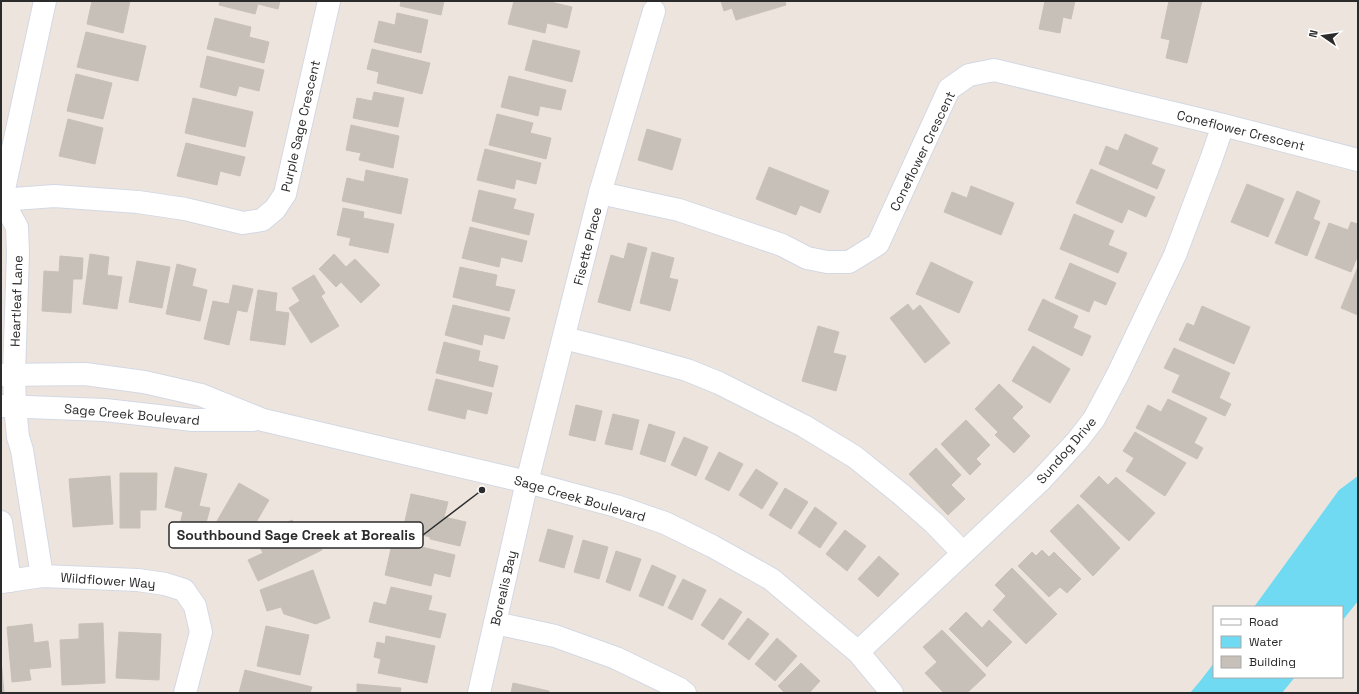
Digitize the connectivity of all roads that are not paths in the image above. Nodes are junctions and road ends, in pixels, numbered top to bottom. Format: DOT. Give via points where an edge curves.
graph roads {
  1 [pos="45,1"];
  2 [pos="328,1"];
  3 [pos="654,11"];
  4 [pos="1223,125"];
  5 [pos="1358,160"];
  6 [pos="600,193"];
  7 [pos="1,201"];
  8 [pos="564,338"];
  9 [pos="7,374"];
  10 [pos="8,406"];
  11 [pos="262,420"];
  12 [pos="527,482"];
  13 [pos="1,522"];
  14 [pos="964,553"];
  15 [pos="42,576"];
  16 [pos="5,581"];
  17 [pos="495,623"];
  18 [pos="858,652"];
  19 [pos="185,693"];
  20 [pos="479,693"];
  21 [pos="685,693"];
  22 [pos="892,693"];
  1 -- 7 [label="street"];
  2 -- 7 [label="street, Purple Sage Crescent" via="285,194 275,209 262,220 243,223 185,209 54,196"];
  3 -- 6 [label="street, Fisette Place"];
  4 -- 5 [label="street, Coneflower Crescent"];
  4 -- 6 [label="street, Coneflower Crescent" via="994,70 970,75 949,89 878,244 849,262 827,262 807,258 782,245 679,210"];
  4 -- 14 [label="street, Sundog Drive" via="1174,255 1094,419 1040,481"];
  6 -- 8 [label="street, Fisette Place"];
  7 -- 9 [label="street, Heartleaf Lane" via="17,227 18,253"];
  8 -- 12 [label="street, Fisette Place"];
  8 -- 14 [label="street" via="687,370 719,383 804,426 854,457 902,495"];
  9 -- 10 [label="street, Heartleaf Lane"];
  9 -- 11 [label="street, Sage Creek Boulevard" via="85,374 144,382 202,394"];
  10 -- 11 [label="street, Sage Creek Boulevard" via="105,410 193,420"];
  10 -- 15 [label="street, Wildflower Way" via="22,450"];
  11 -- 12 [label="street, Sage Creek Boulevard"];
  12 -- 17 [label="street, Borealis Bay"];
  12 -- 18 [label="street, Sage Creek Boulevard" via="616,506 665,523 712,546 771,579"];
  13 -- 16 [label="street, Wildflower Way"];
  14 -- 18 [label="street, Sundog Drive"];
  15 -- 16 [label="street, Wildflower Way"];
  15 -- 19 [label="street, Wildflower Way" via="138,580 184,590 195,606 201,632"];
  17 -- 20 [label="street, Borealis Bay"];
  17 -- 21 [label="street" via="555,636 602,653"];
  18 -- 22 [label="street, Sage Creek Boulevard"];
}
